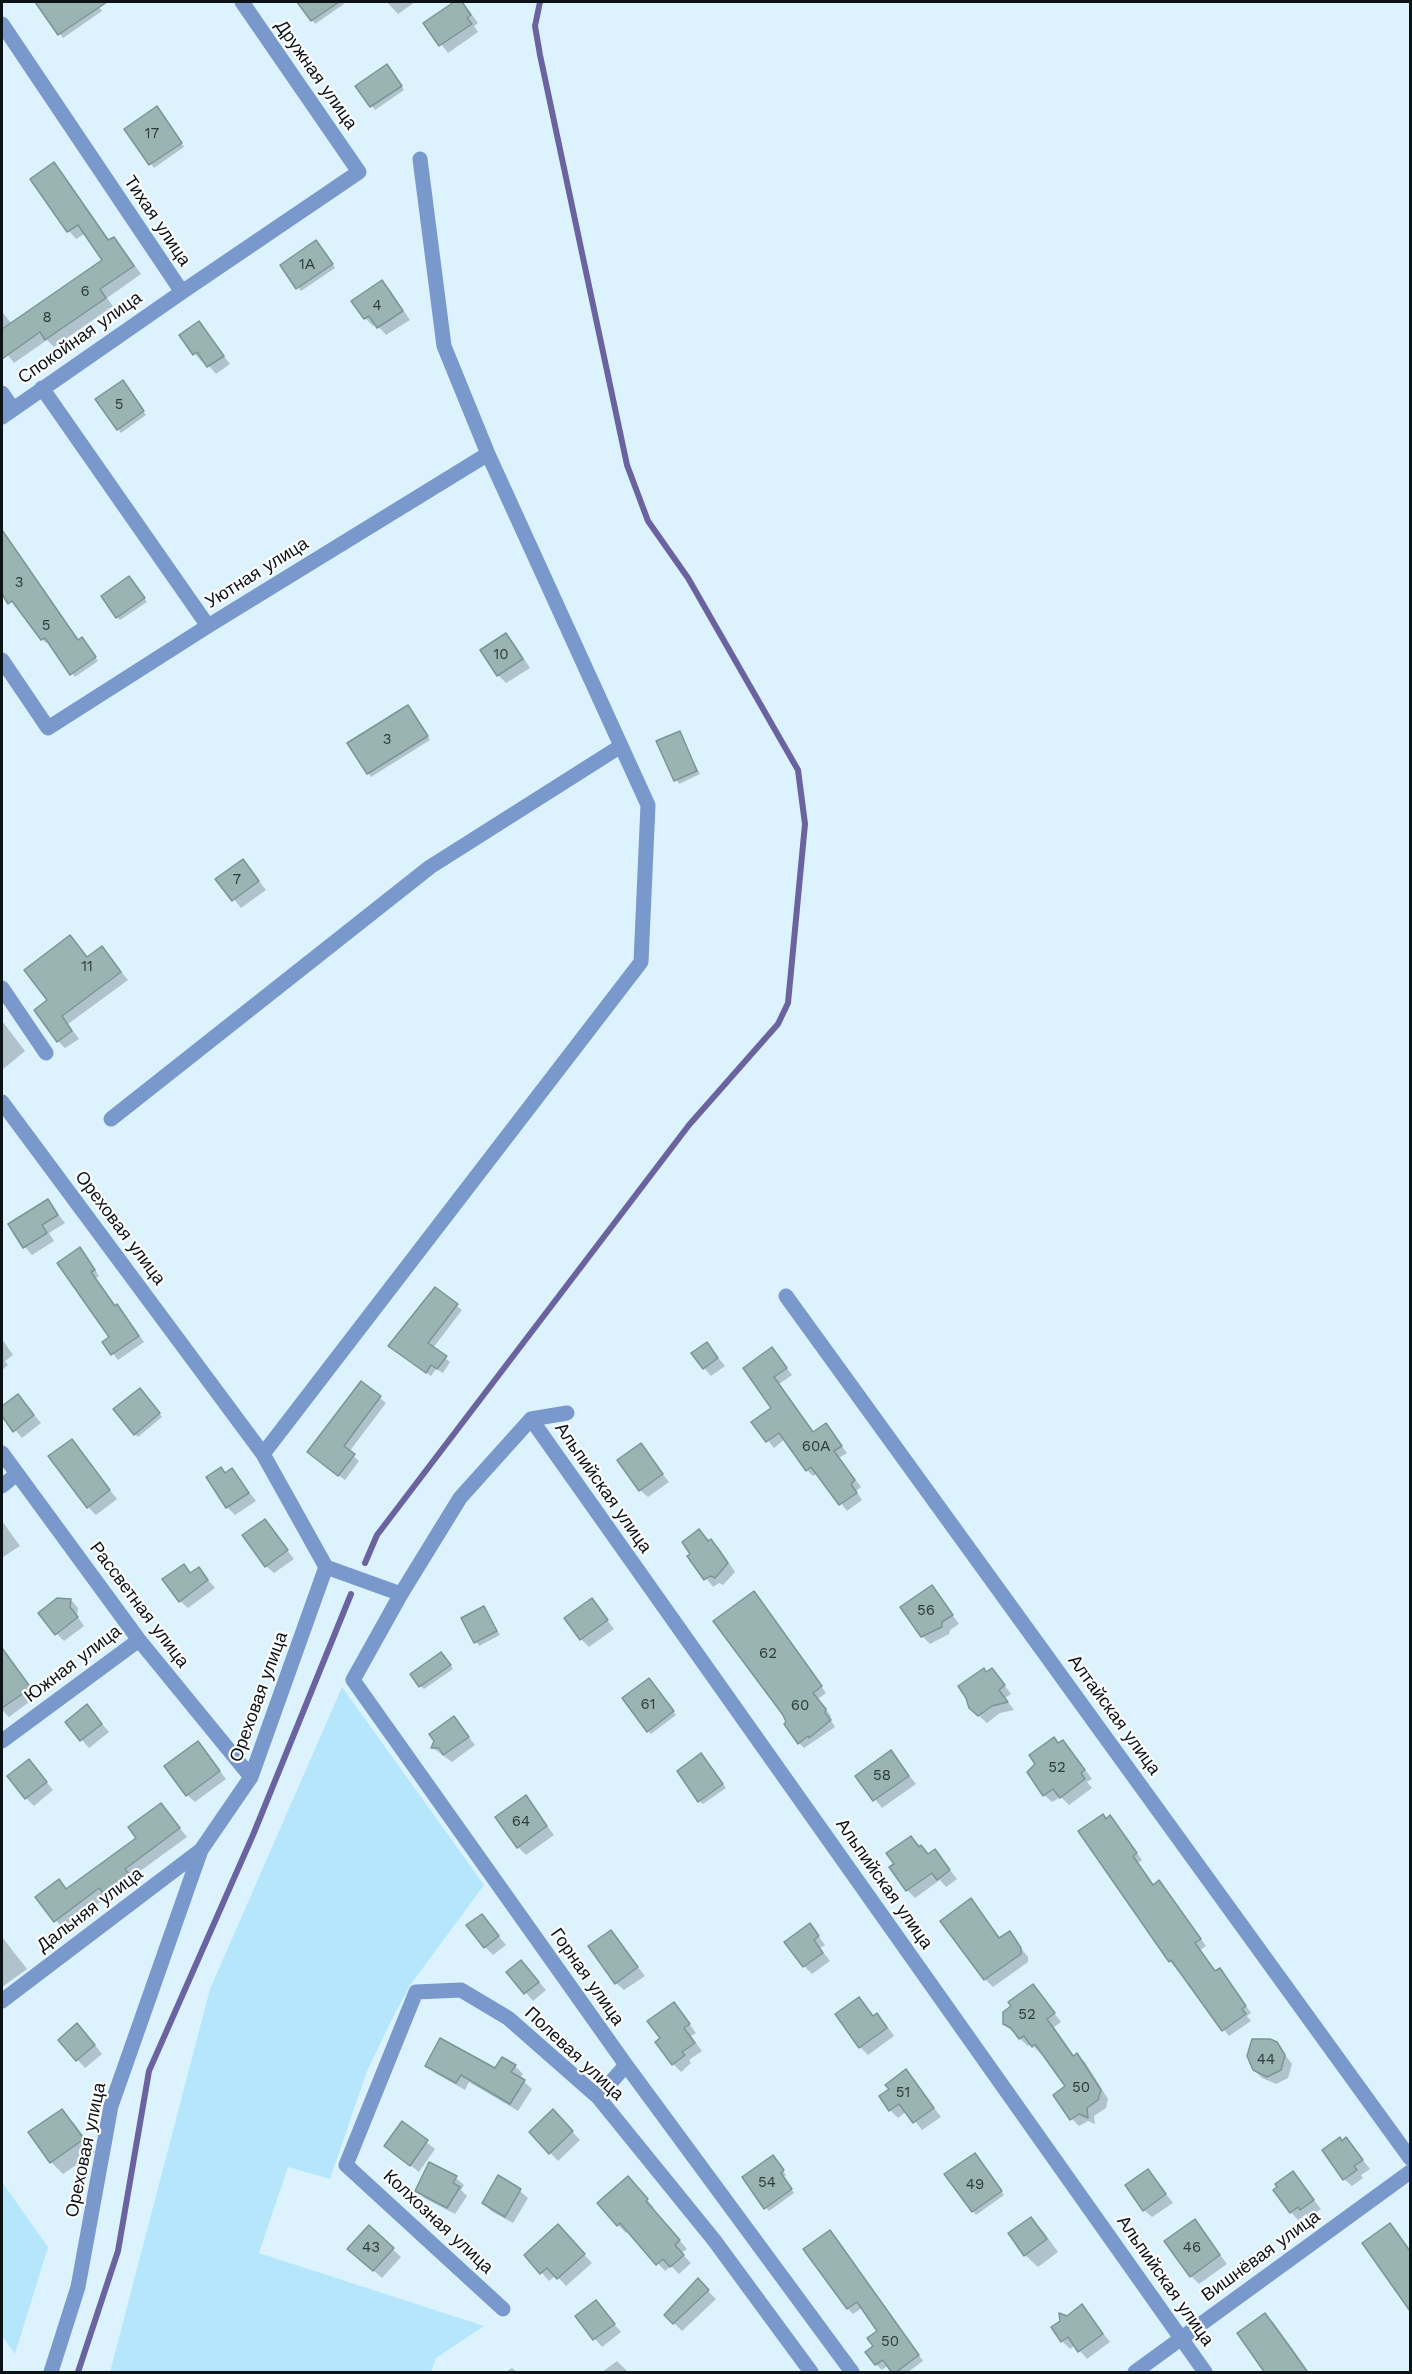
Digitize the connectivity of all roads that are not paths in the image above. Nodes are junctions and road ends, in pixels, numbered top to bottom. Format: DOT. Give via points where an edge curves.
graph roads {
  1 [pos="242,2"];
  2 [pos="2,24"];
  3 [pos="420,159"];
  4 [pos="359,171"];
  5 [pos="182,292"];
  6 [pos="42,388"];
  7 [pos="2,393"];
  8 [pos="7,413"];
  9 [pos="488,454"];
  10 [pos="208,626"];
  11 [pos="2,660"];
  12 [pos="621,746"];
  13 [pos="2,988"];
  14 [pos="46,1053"];
  15 [pos="2,1102"];
  16 [pos="111,1119"];
  17 [pos="786,1296"];
  18 [pos="567,1413"];
  19 [pos="531,1419"];
  20 [pos="2,1453"];
  21 [pos="263,1454"];
  22 [pos="17,1474"];
  23 [pos="2,1486"];
  24 [pos="326,1567"];
  25 [pos="401,1594"];
  26 [pos="139,1640"];
  27 [pos="2,1741"];
  28 [pos="251,1778"];
  29 [pos="201,1850"];
  30 [pos="2,2001"];
  31 [pos="626,2065"];
  32 [pos="598,2097"];
  33 [pos="1410,2158"];
  34 [pos="346,2165"];
  35 [pos="1410,2172"];
  36 [pos="503,2309"];
  37 [pos="1182,2339"];
  38 [pos="51,2373"];
  39 [pos="811,2373"];
  40 [pos="852,2373"];
  41 [pos="1135,2373"];
  42 [pos="1205,2373"];
  1 -- 4 [label="street, Дружная улица"];
  2 -- 5 [label="street, Тихая улица"];
  3 -- 9 [label="street" via="444,346"];
  4 -- 5 [label="street, Тихая улица"];
  5 -- 6 [label="street, Спокойная улица"];
  6 -- 8 [label="street, Спокойная улица"];
  6 -- 10 [label="street"];
  7 -- 8 [label="street"];
  9 -- 10 [label="street, Уютная улица"];
  9 -- 12 [label="street"];
  10 -- 11 [label="street, Уютная улица" via="48,728"];
  12 -- 16 [label="street" via="430,867"];
  12 -- 21 [label="street" via="648,806 641,962"];
  13 -- 14 [label="street"];
  15 -- 21 [label="street, Ореховая улица"];
  17 -- 33 [label="street, Алтайская улица"];
  18 -- 19 [label="street"];
  19 -- 25 [label="street" via="460,1498"];
  19 -- 37 [label="street, Альпийская улица"];
  20 -- 22 [label="street, Рассветная улица"];
  21 -- 24 [label="street, Ореховая улица"];
  22 -- 23 [label="street"];
  22 -- 26 [label="street, Рассветная улица"];
  24 -- 25 [label="street"];
  24 -- 28 [label="street, Ореховая улица"];
  25 -- 31 [label="street, Горная улица" via="353,1680"];
  26 -- 27 [label="street, Южная улица"];
  26 -- 28 [label="street, Рассветная улица"];
  28 -- 29 [label="street, Ореховая улица"];
  29 -- 30 [label="street, Дальняя улица"];
  29 -- 38 [label="street, Ореховая улица" via="111,2106 78,2287"];
  31 -- 32 [label="street"];
  31 -- 40 [label="street, Горная улица"];
  32 -- 34 [label="street, Полевая улица" via="508,2018 461,1990 416,1992"];
  32 -- 39 [label="street, Полевая улица" via="714,2240"];
  34 -- 36 [label="street, Колхозная улица"];
  35 -- 37 [label="street, Вишнёвая улица"];
  37 -- 41 [label="street, Вишнёвая улица"];
  37 -- 42 [label="street, Альпийская улица"];
}
